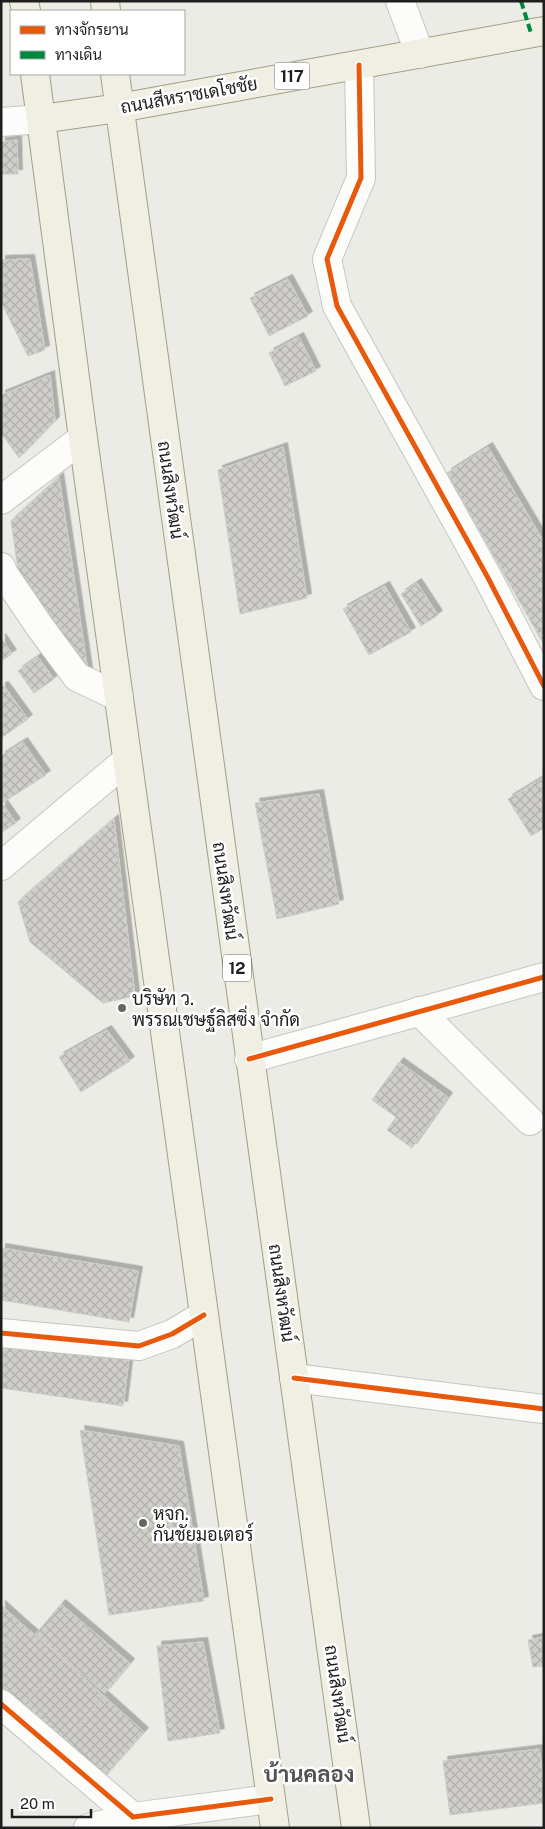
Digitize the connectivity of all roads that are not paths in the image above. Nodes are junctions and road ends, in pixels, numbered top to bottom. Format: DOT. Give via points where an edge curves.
graph roads {
  1 [pos="400,1"];
  2 [pos="544,31"];
  3 [pos="420,54"];
  4 [pos="360,65"];
  5 [pos="34,75"];
  6 [pos="114,75"];
  7 [pos="119,108"];
  8 [pos="41,119"];
  9 [pos="1,122"];
  10 [pos="83,438"];
  11 [pos="1,500"];
  12 [pos="1,567"];
  13 [pos="544,686"];
  14 [pos="119,696"];
  15 [pos="127,760"];
  16 [pos="1,866"];
  17 [pos="544,977"];
  18 [pos="419,1011"];
  19 [pos="249,1059"];
  20 [pos="530,1121"];
  21 [pos="204,1315"];
  22 [pos="1,1333"];
  23 [pos="294,1378"];
  24 [pos="544,1409"];
  25 [pos="1,1704"];
  26 [pos="271,1799"];
  27 [pos="133,1817"];
  28 [pos="88,1828"];
  29 [pos="275,1828"];
  30 [pos="356,1828"];
  1 -- 3 [label="street"];
  2 -- 3 [label="main road, ถนนสีหราชเดโชชัย / 117"];
  3 -- 4 [label="main road, ถนนสีหราชเดโชชัย / 117"];
  4 -- 7 [label="main road, ถนนสีหราชเดโชชัย / 117"];
  4 -- 13 [label="street" via="361,178 327,259 336,306 487,576"];
  5 -- 8 [label="main road"];
  6 -- 7 [label="main road, ถนนสิงหวัฒน์ / 12"];
  7 -- 8 [label="main road, ถนนสีหราชเดโชชัย / 117"];
  7 -- 19 [label="main road, ถนนสิงหวัฒน์ / 12"];
  8 -- 9 [label="street"];
  8 -- 10 [label="main road"];
  10 -- 11 [label="street"];
  10 -- 14 [label="main road"];
  12 -- 14 [label="street" via="77,676"];
  14 -- 15 [label="main road"];
  15 -- 16 [label="street"];
  15 -- 21 [label="main road"];
  17 -- 18 [label="street"];
  18 -- 19 [label="street"];
  18 -- 20 [label="street"];
  19 -- 23 [label="main road, ถนนสิงหวัฒน์ / 12"];
  21 -- 22 [label="street" via="172,1334 139,1346"];
  21 -- 26 [label="main road"];
  23 -- 24 [label="street"];
  23 -- 30 [label="main road, ถนนสิงหวัฒน์ / 12"];
  25 -- 27 [label="street"];
  26 -- 27 [label="street"];
  26 -- 29 [label="main road"];
  27 -- 28 [label="street"];
}
